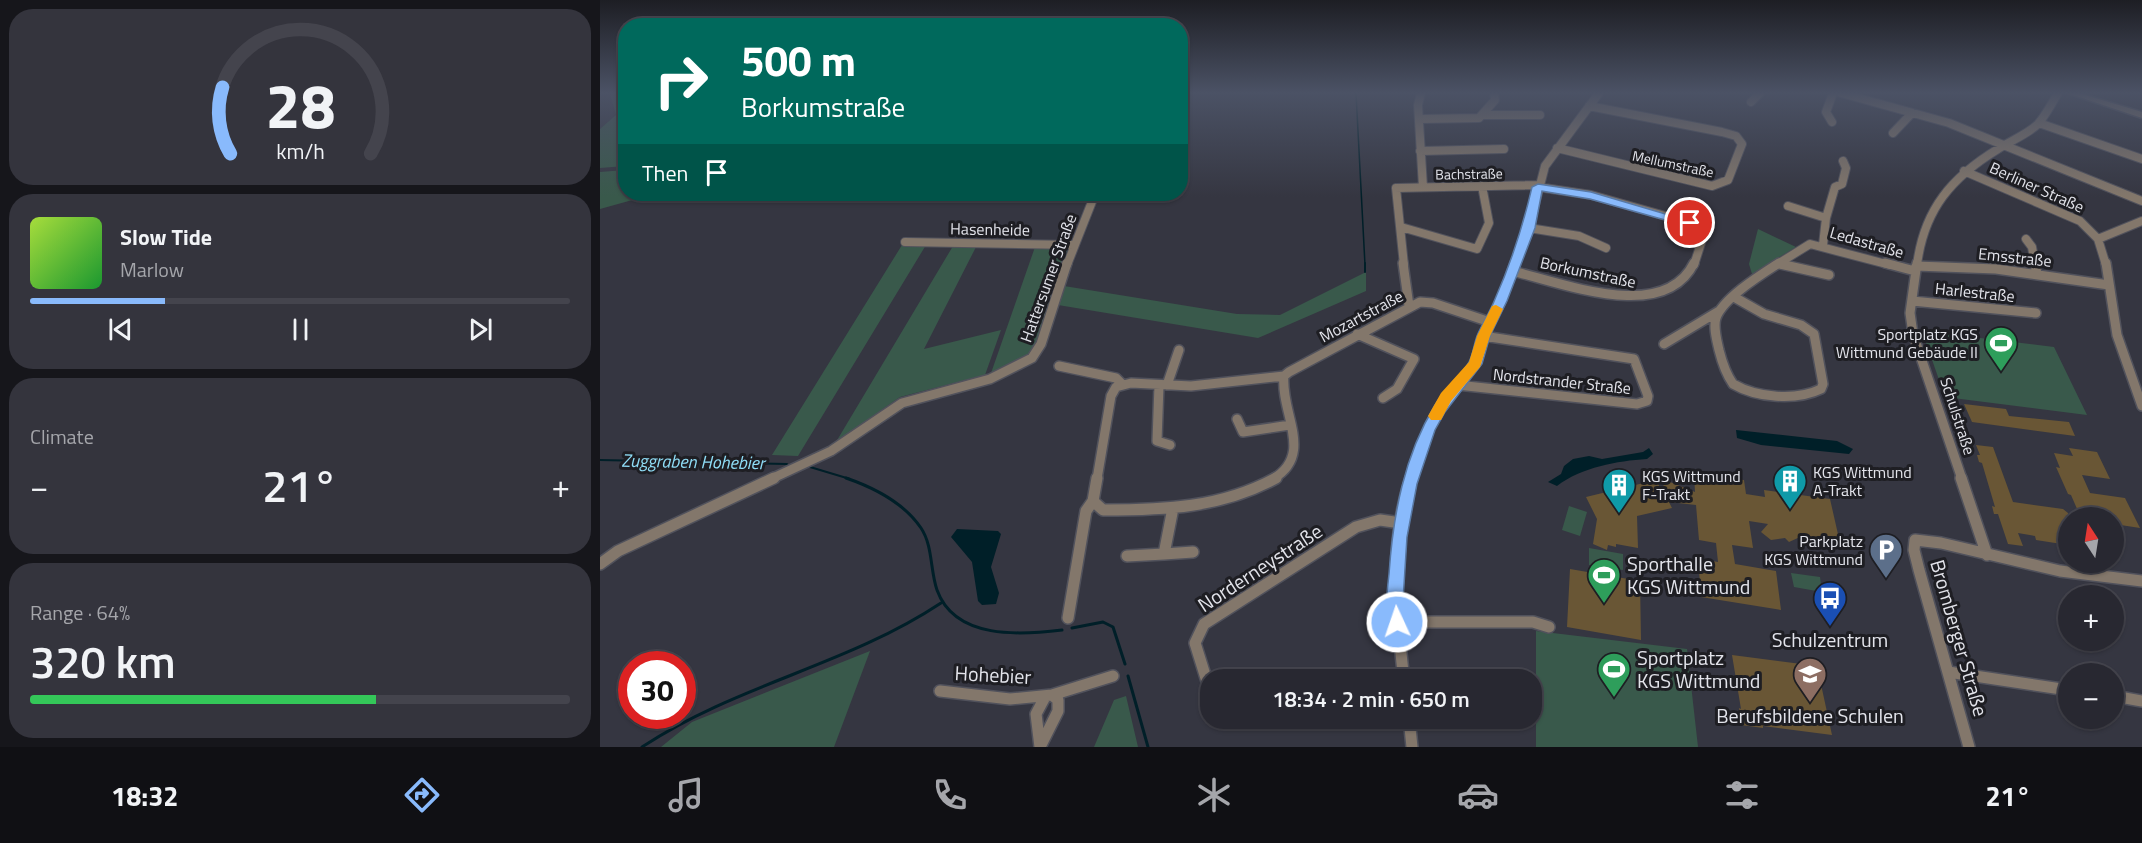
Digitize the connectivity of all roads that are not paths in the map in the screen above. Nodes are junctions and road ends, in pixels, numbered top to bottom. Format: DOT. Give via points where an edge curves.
graph roads {
  1 [pos="1419,128"];
  2 [pos="1572,128"];
  3 [pos="1701,128"];
  4 [pos="1898,128"];
  5 [pos="1954,128"];
  6 [pos="2031,128"];
  7 [pos="2053,128"];
  8 [pos="1893,133"];
  9 [pos="2003,145"];
  10 [pos="1557,148"];
  11 [pos="1504,149"];
  12 [pos="1420,151"];
  13 [pos="2142,159"];
  14 [pos="1843,161"];
  15 [pos="1964,171"];
  16 [pos="1482,186"];
  17 [pos="1538,186"];
  18 [pos="1423,187"];
  19 [pos="1092,201"];
  20 [pos="2142,201"];
  21 [pos="1788,206"];
  22 [pos="1827,218"];
  23 [pos="2142,221"];
  24 [pos="1401,227"];
  25 [pos="1529,228"];
  26 [pos="2026,239"];
  27 [pos="2098,239"];
  28 [pos="905,242"];
  29 [pos="1074,245"];
  30 [pos="1823,245"];
  31 [pos="1606,248"];
  32 [pos="1780,264"];
  33 [pos="1915,269"];
  34 [pos="1512,271"];
  35 [pos="2037,274"];
  36 [pos="1829,275"];
  37 [pos="2109,285"];
  38 [pos="1734,297"];
  39 [pos="1912,301"];
  40 [pos="1409,306"];
  41 [pos="1719,311"];
  42 [pos="2036,313"];
  43 [pos="1490,322"];
  44 [pos="1357,334"];
  45 [pos="1483,336"];
  46 [pos="1664,344"];
  47 [pos="1179,350"];
  48 [pos="1059,366"];
  49 [pos="1284,376"];
  50 [pos="1119,381"];
  51 [pos="1163,385"];
  52 [pos="1457,385"];
  53 [pos="1383,398"];
  54 [pos="2142,406"];
  55 [pos="1236,419"];
  56 [pos="1290,425"];
  57 [pos="1170,445"];
  58 [pos="1094,501"];
  59 [pos="1173,508"];
  60 [pos="1401,523"];
  61 [pos="1193,552"];
  62 [pos="1164,554"];
  63 [pos="1987,555"];
  64 [pos="1127,556"];
  65 [pos="600,564"];
  66 [pos="2142,581"];
  67 [pos="1068,618"];
  68 [pos="1397,622"];
  69 [pos="1549,627"];
  70 [pos="1203,669"];
  71 [pos="1403,669"];
  72 [pos="1948,672"];
  73 [pos="1113,676"];
  74 [pos="2058,688"];
  75 [pos="940,691"];
  76 [pos="1048,696"];
  77 [pos="2124,698"];
  78 [pos="2142,701"];
  79 [pos="1410,729"];
  80 [pos="1040,747"];
  81 [pos="1412,747"];
  82 [pos="1969,747"];
  1 -- 12 [label="street, Bachstraße"];
  2 -- 10 [label="street"];
  3 -- 10 [label="street, Mellumstraße" via="1737,137 1742,144 1728,180 1712,186"];
  4 -- 8 [label="street"];
  5 -- 9 [label="street"];
  6 -- 9 [label="street, Schulstraße"];
  7 -- 13 [label="street"];
  9 -- 15 [label="street, Schulstraße"];
  9 -- 20 [label="street"];
  10 -- 17 [label="street"];
  11 -- 12 [label="street"];
  12 -- 18 [label="street, Bachstraße"];
  14 -- 22 [label="street" via="1846,168 1842,184 1835,187"];
  15 -- 27 [label="street, Berliner Straße" via="2065,213"];
  15 -- 33 [label="street, Schulstraße" via="1946,189 1930,218"];
  16 -- 17 [label="street, Bachstraße"];
  16 -- 18 [label="street, Bachstraße"];
  16 -- 24 [label="street" via="1489,223 1477,249"];
  17 -- 25 [label="street"];
  17 -- 34 [label="street, Borkumstraße" via="1591,195 1690,223 1702,240 1688,274 1652,296 1621,296"];
  18 -- 24 [label="street" via="1396,188"];
  19 -- 29 [label="street, Hattersumer Straße"];
  21 -- 22 [label="street"];
  22 -- 30 [label="street"];
  23 -- 27 [label="street"];
  24 -- 40 [label="street"];
  25 -- 31 [label="street" via="1580,237"];
  25 -- 34 [label="street"];
  26 -- 35 [label="street" via="2032,247"];
  27 -- 37 [label="street"];
  28 -- 29 [label="street, Hasenheide"];
  29 -- 65 [label="street, Hattersumer Straße" via="1041,344 1032,358 990,379 902,403 831,451 618,551"];
  30 -- 32 [label="street, Ledastraße" via="1810,244"];
  30 -- 33 [label="street, Ledastraße"];
  32 -- 36 [label="street"];
  32 -- 38 [label="street, Ledastraße"];
  33 -- 35 [label="street, Emsstraße"];
  33 -- 39 [label="street, Schulstraße"];
  34 -- 43 [label="street"];
  35 -- 37 [label="street, Emsstraße"];
  37 -- 54 [label="street" via="2117,335"];
  38 -- 41 [label="street, Ledastraße"];
  38 -- 41 [label="street" via="1764,314 1809,329 1816,340 1821,389 1798,396 1749,392 1733,384 1723,367 1716,318"];
  39 -- 42 [label="street, Harlestraße"];
  39 -- 63 [label="street, Schulstraße" via="1913,334"];
  40 -- 43 [label="street, Mozartstraße" via="1433,303"];
  40 -- 44 [label="street, Mozartstraße"];
  41 -- 46 [label="street, Ledastraße"];
  43 -- 45 [label="street"];
  44 -- 49 [label="street, Mozartstraße"];
  44 -- 53 [label="street" via="1414,359 1397,388"];
  45 -- 52 [label="street" via="1475,364"];
  45 -- 52 [label="street, Nordstrander Straße" via="1634,359 1647,401 1637,404"];
  47 -- 51 [label="street"];
  48 -- 50 [label="street, Mozartstraße"];
  49 -- 51 [label="street, Mozartstraße" via="1191,386"];
  49 -- 56 [label="street"];
  50 -- 51 [label="street, Mozartstraße"];
  50 -- 58 [label="street" via="1111,396"];
  51 -- 57 [label="street" via="1157,441"];
  52 -- 60 [label="street" via="1428,430 1409,484"];
  55 -- 56 [label="street" via="1243,432"];
  56 -- 59 [label="street" via="1294,452 1292,462 1281,475 1245,492 1190,508"];
  58 -- 59 [label="street" via="1103,510"];
  58 -- 67 [label="street" via="1086,511"];
  59 -- 62 [label="street"];
  60 -- 68 [label="street"];
  60 -- 70 [label="street, Norderneystraße" via="1380,520 1356,527 1204,624 1195,644"];
  61 -- 62 [label="street"];
  62 -- 64 [label="street"];
  63 -- 66 [label="street" via="2060,571"];
  63 -- 72 [label="street, Bromberger Straße" via="1915,540 1914,550"];
  68 -- 69 [label="street" via="1533,622"];
  68 -- 71 [label="street"];
  72 -- 74 [label="street"];
  72 -- 82 [label="street, Bromberger Straße"];
  73 -- 76 [label="street, Hohebier"];
  75 -- 76 [label="street, Hohebier" via="1003,699"];
  76 -- 80 [label="street, Hohebier" via="1040,701 1035,718"];
  76 -- 80 [label="street, Hohebier" via="1058,700 1058,711"];
  77 -- 78 [label="street"];
  79 -- 81 [label="street"];
}
